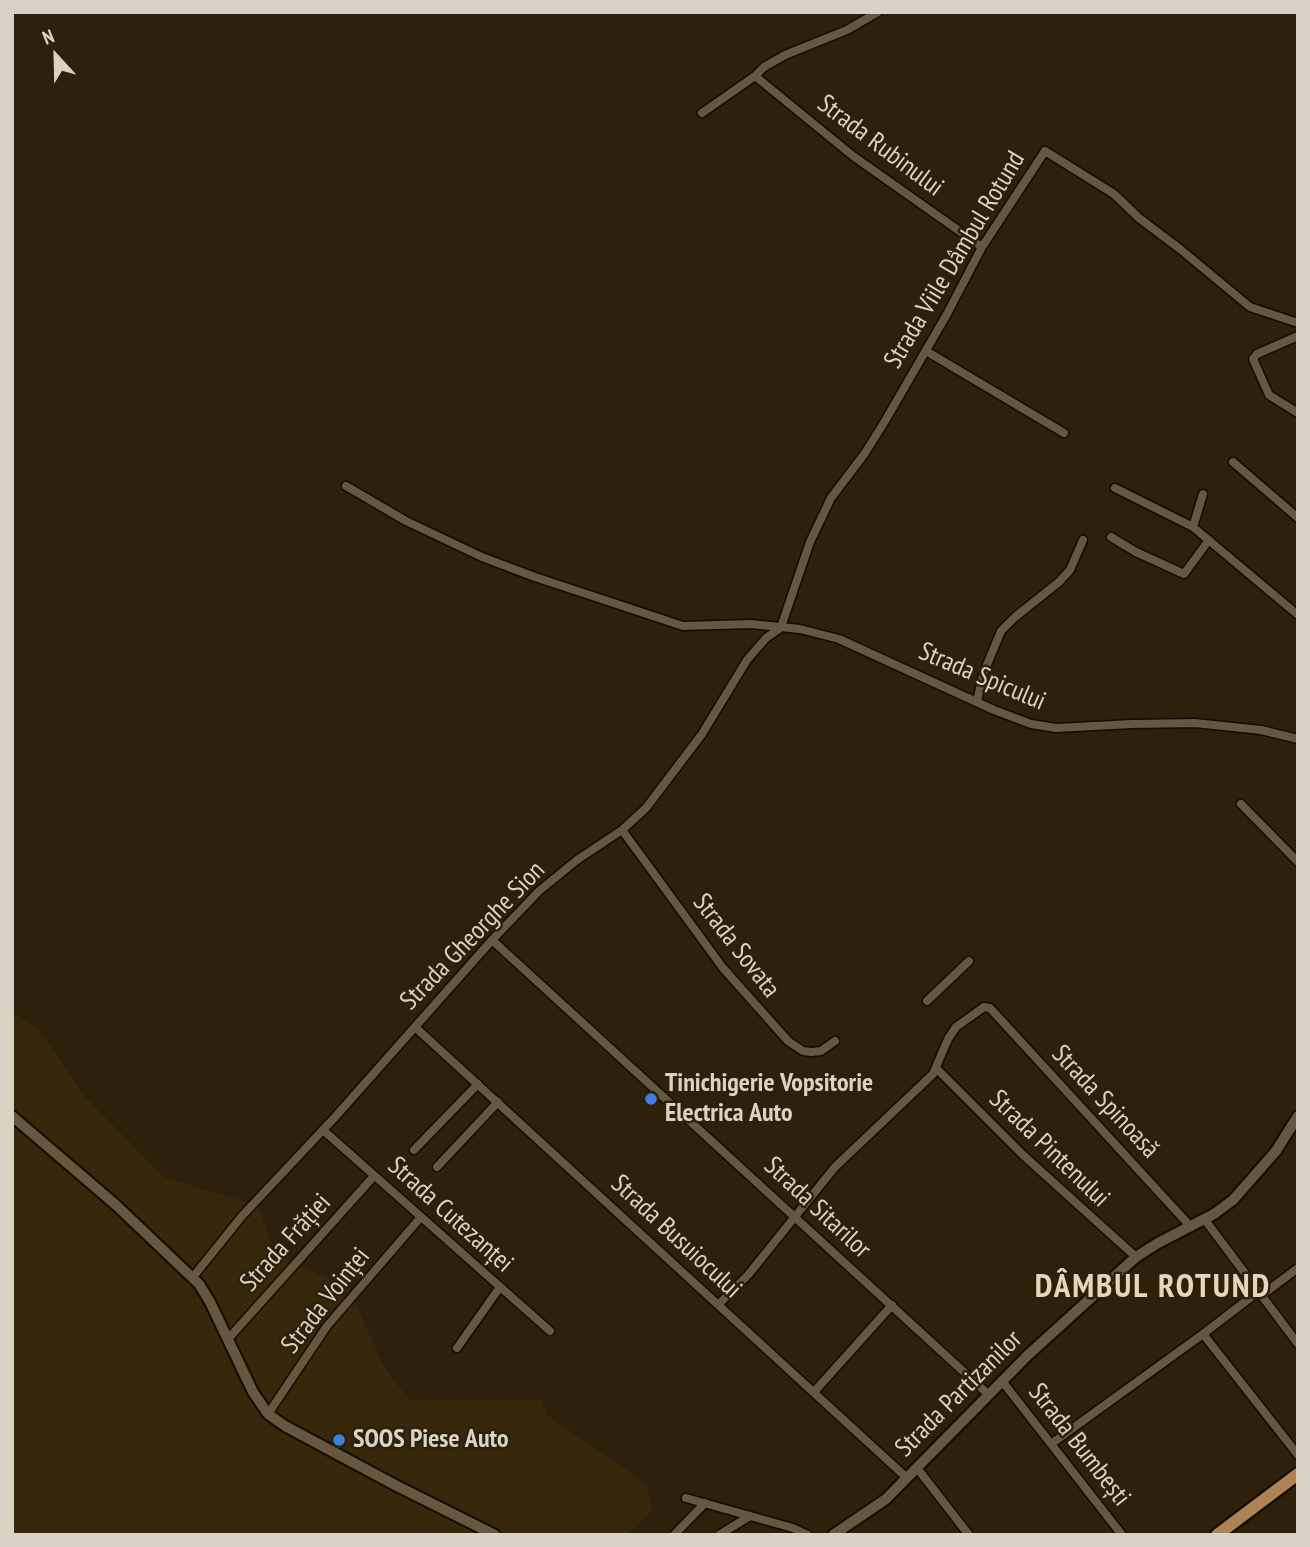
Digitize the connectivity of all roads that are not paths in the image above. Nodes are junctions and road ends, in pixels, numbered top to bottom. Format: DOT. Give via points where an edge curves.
graph roads {
  1 [pos="878,12"];
  2 [pos="755,76"];
  3 [pos="702,113"];
  4 [pos="982,247"];
  5 [pos="1298,323"];
  6 [pos="1298,336"];
  7 [pos="926,351"];
  8 [pos="1298,413"];
  9 [pos="1064,433"];
  10 [pos="1233,463"];
  11 [pos="346,486"];
  12 [pos="1115,488"];
  13 [pos="1203,494"];
  14 [pos="1298,518"];
  15 [pos="1193,527"];
  16 [pos="1111,537"];
  17 [pos="1083,540"];
  18 [pos="1209,540"];
  19 [pos="1298,615"];
  20 [pos="782,627"];
  21 [pos="977,701"];
  22 [pos="1298,739"];
  23 [pos="1241,804"];
  24 [pos="622,830"];
  25 [pos="1298,862"];
  26 [pos="492,940"];
  27 [pos="968,961"];
  28 [pos="927,1001"];
  29 [pos="415,1027"];
  30 [pos="835,1041"];
  31 [pos="936,1068"];
  32 [pos="478,1084"];
  33 [pos="498,1102"];
  34 [pos="12,1116"];
  35 [pos="1298,1116"];
  36 [pos="323,1130"];
  37 [pos="414,1150"];
  38 [pos="437,1167"];
  39 [pos="374,1176"];
  40 [pos="422,1217"];
  41 [pos="794,1217"];
  42 [pos="1205,1220"];
  43 [pos="1191,1227"];
  44 [pos="1136,1257"];
  45 [pos="1298,1268"];
  46 [pos="193,1277"];
  47 [pos="500,1287"];
  48 [pos="1260,1293"];
  49 [pos="718,1305"];
  50 [pos="892,1305"];
  51 [pos="550,1331"];
  52 [pos="1203,1334"];
  53 [pos="228,1339"];
  54 [pos="1298,1344"];
  55 [pos="457,1349"];
  56 [pos="1002,1381"];
  57 [pos="814,1392"];
  58 [pos="989,1395"];
  59 [pos="268,1414"];
  60 [pos="1051,1444"];
  61 [pos="1298,1455"];
  62 [pos="917,1468"];
  63 [pos="1298,1474"];
  64 [pos="907,1478"];
  65 [pos="686,1498"];
  66 [pos="705,1503"];
  67 [pos="750,1516"];
  68 [pos="495,1535"];
  69 [pos="674,1535"];
  70 [pos="719,1535"];
  71 [pos="808,1535"];
  72 [pos="833,1535"];
  73 [pos="969,1535"];
  74 [pos="1122,1535"];
  75 [pos="1217,1535"];
  1 -- 2 [label="street" via="785,55"];
  2 -- 3 [label="street"];
  2 -- 4 [label="street, Strada Rubinului" via="853,156"];
  4 -- 5 [label="street, Strada Viile Dâmbul Rotund" via="1045,151 1114,194 1250,307"];
  4 -- 7 [label="street, Strada Viile Dâmbul Rotund"];
  6 -- 8 [label="street" via="1254,356 1269,394"];
  7 -- 9 [label="street"];
  7 -- 20 [label="street, Strada Viile Dâmbul Rotund" via="820,518"];
  10 -- 14 [label="street"];
  11 -- 20 [label="street, Strada Spicului" via="406,521 482,556 675,624"];
  12 -- 15 [label="street"];
  13 -- 15 [label="street"];
  15 -- 18 [label="street"];
  16 -- 18 [label="street" via="1184,574"];
  17 -- 21 [label="street" via="1070,570 1001,631"];
  18 -- 19 [label="street"];
  20 -- 21 [label="street, Strada Spicului" via="839,639"];
  20 -- 24 [label="street, Strada Gheorghe Sion" via="747,660 702,734 646,808"];
  21 -- 22 [label="street, Strada Spicului" via="1031,724 1056,729 1195,723"];
  23 -- 25 [label="street"];
  24 -- 26 [label="street, Strada Gheorghe Sion" via="539,891"];
  24 -- 30 [label="street, Strada Sovata" via="723,968 788,1041 811,1052"];
  26 -- 29 [label="street, Strada Gheorghe Sion"];
  26 -- 41 [label="street, Strada Sitarilor"];
  27 -- 28 [label="street"];
  29 -- 32 [label="street, Strada Busuiocului"];
  29 -- 36 [label="street, Strada Gheorghe Sion"];
  31 -- 41 [label="street" via="835,1167"];
  31 -- 43 [label="street, Strada Spinoasă" via="952,1032 962,1021 990,1008"];
  31 -- 44 [label="street, Strada Pintenului" via="1023,1156"];
  32 -- 33 [label="street, Strada Busuiocului"];
  32 -- 37 [label="street"];
  33 -- 38 [label="street"];
  33 -- 49 [label="street, Strada Busuiocului"];
  34 -- 46 [label="street"];
  35 -- 42 [label="street, Strada Partizanilor" via="1276,1151 1240,1192"];
  36 -- 39 [label="street, Strada Cutezanței"];
  36 -- 46 [label="street, Strada Gheorghe Sion" via="242,1216"];
  39 -- 40 [label="street, Strada Cutezanței"];
  39 -- 53 [label="street, Strada Frăției"];
  40 -- 47 [label="street, Strada Cutezanței"];
  40 -- 59 [label="street, Strada Voinței" via="327,1326"];
  41 -- 49 [label="street"];
  41 -- 50 [label="street, Strada Sitarilor"];
  42 -- 43 [label="street, Strada Partizanilor"];
  42 -- 48 [label="street"];
  43 -- 44 [label="street, Strada Partizanilor"];
  44 -- 56 [label="street, Strada Partizanilor"];
  45 -- 48 [label="street"];
  46 -- 53 [label="street"];
  47 -- 51 [label="street, Strada Cutezanței"];
  47 -- 55 [label="street"];
  48 -- 52 [label="street"];
  48 -- 54 [label="street"];
  49 -- 57 [label="street, Strada Busuiocului"];
  50 -- 57 [label="street"];
  50 -- 58 [label="street, Strada Sitarilor"];
  52 -- 60 [label="street"];
  52 -- 61 [label="street"];
  53 -- 59 [label="street"];
  56 -- 58 [label="street, Strada Partizanilor"];
  56 -- 60 [label="street, Strada Bumbești"];
  57 -- 64 [label="street, Strada Busuiocului"];
  58 -- 62 [label="street, Strada Partizanilor"];
  59 -- 68 [label="street"];
  60 -- 74 [label="street, Strada Bumbești"];
  62 -- 64 [label="street, Strada Partizanilor"];
  62 -- 73 [label="street"];
  63 -- 75 [label="main road"];
  64 -- 72 [label="street, Strada Partizanilor" via="886,1499"];
  65 -- 66 [label="street"];
  66 -- 67 [label="street"];
  66 -- 69 [label="street"];
  67 -- 70 [label="street"];
  67 -- 71 [label="street"];
}
